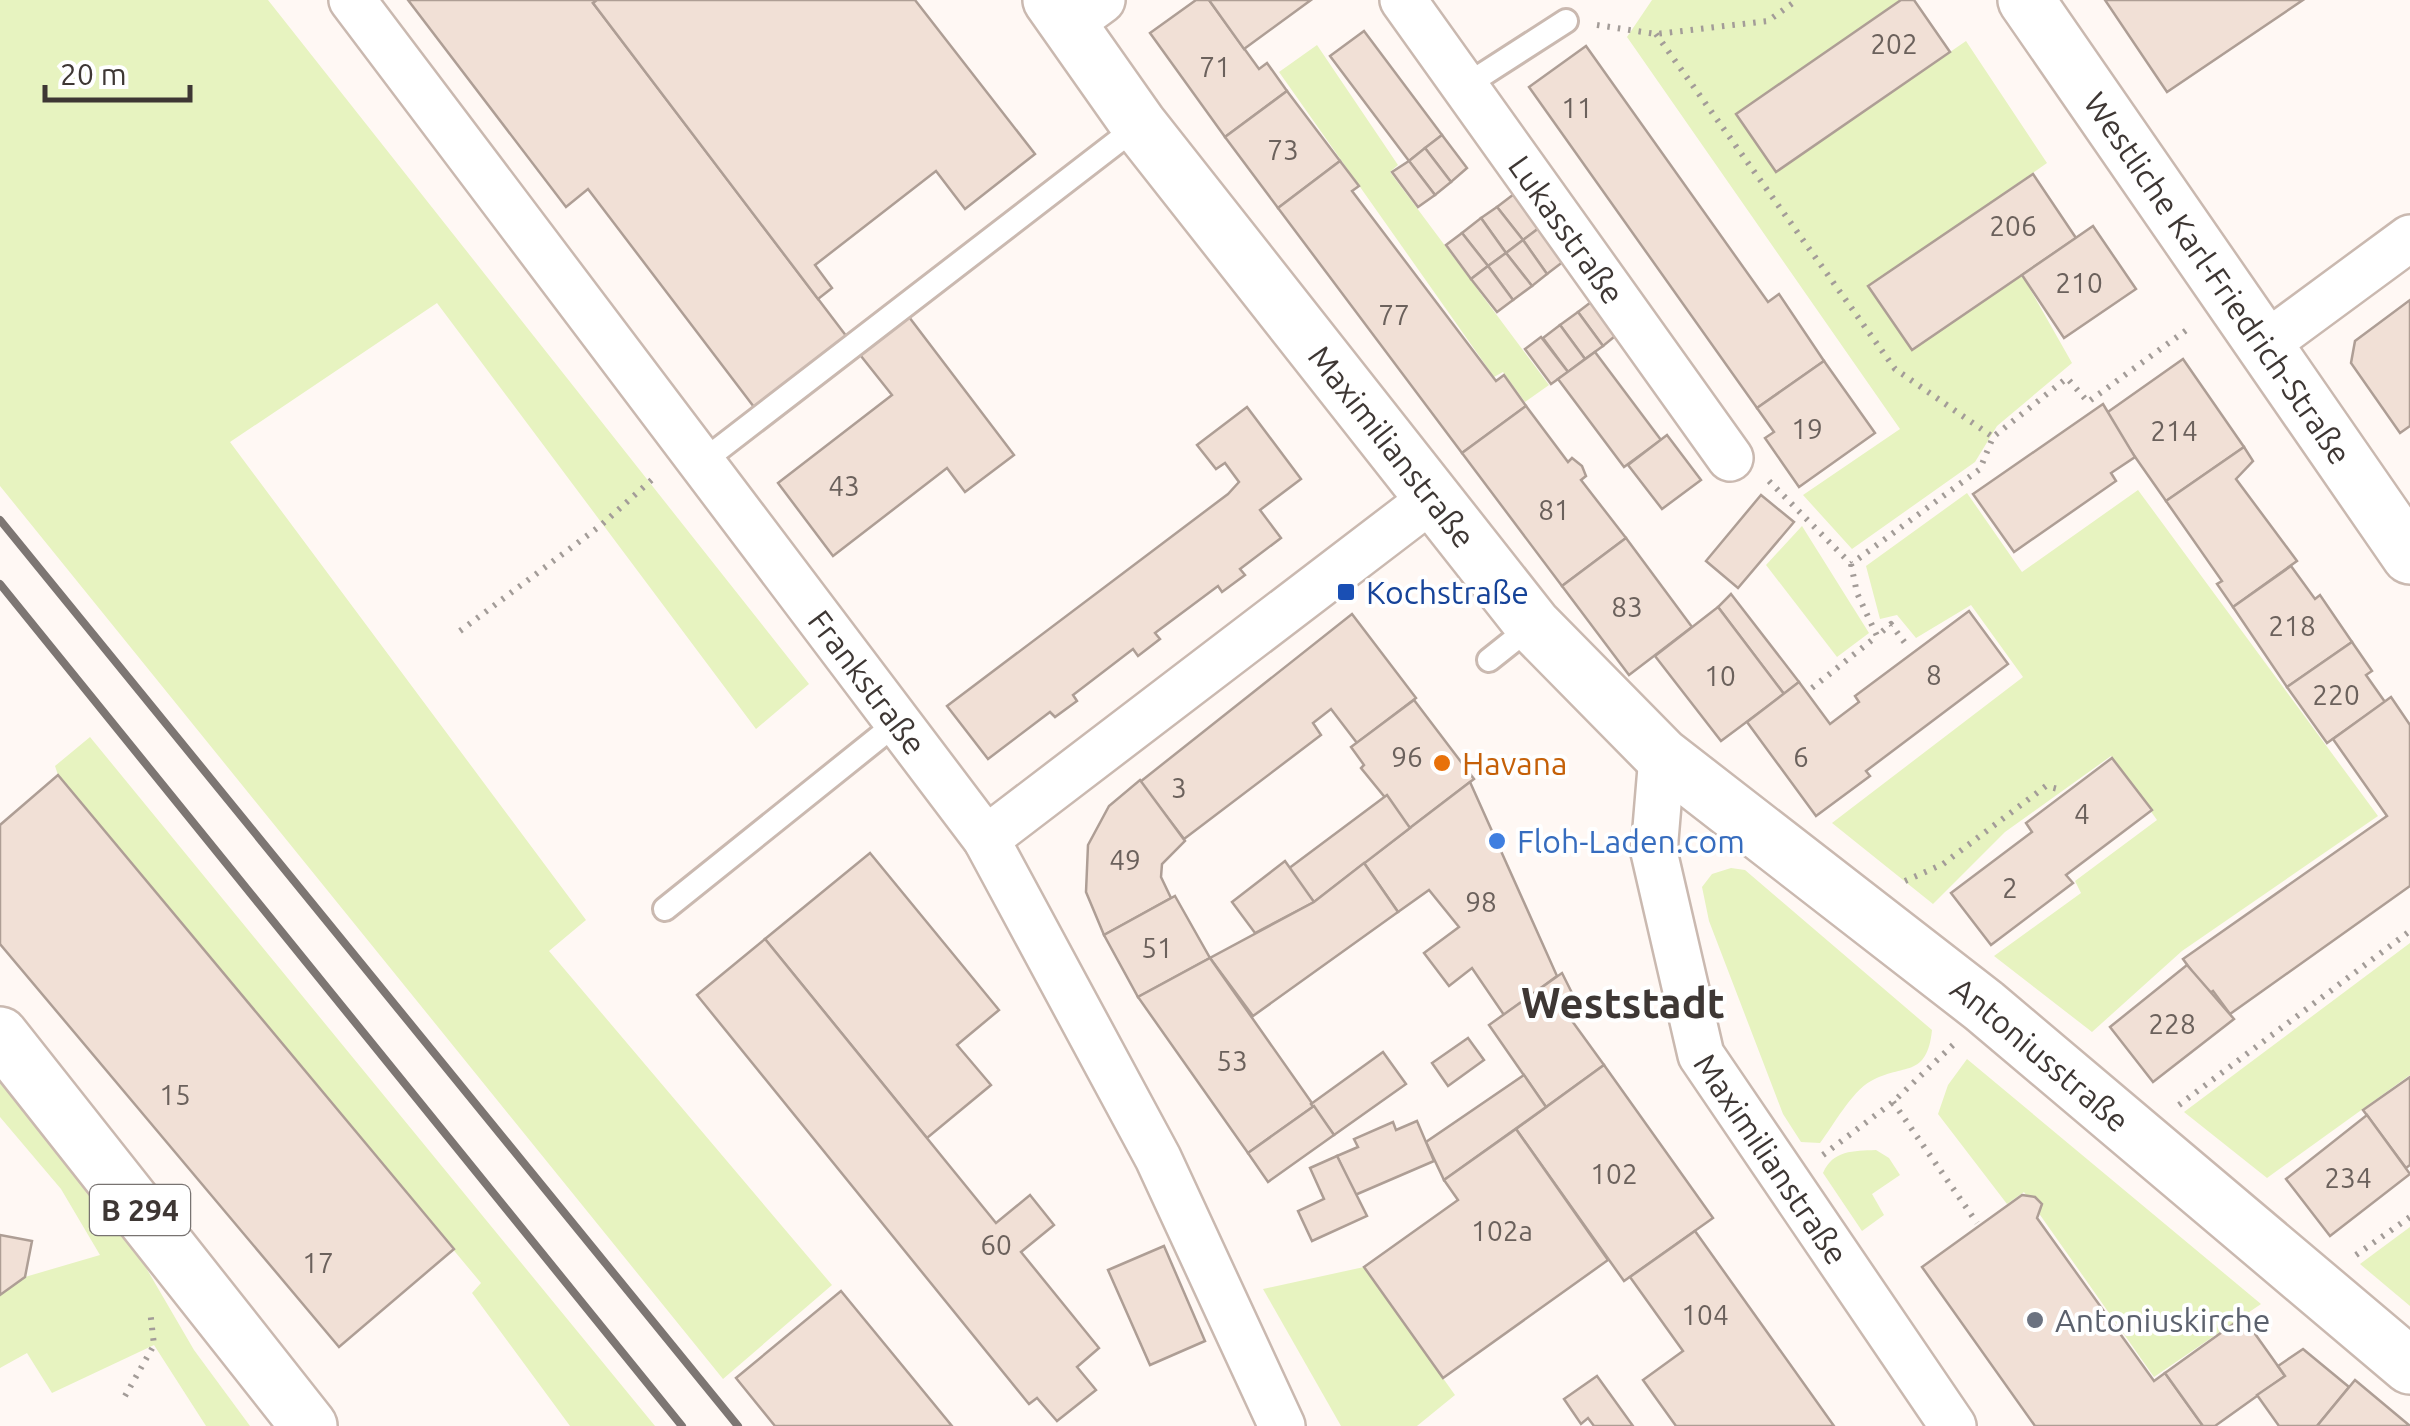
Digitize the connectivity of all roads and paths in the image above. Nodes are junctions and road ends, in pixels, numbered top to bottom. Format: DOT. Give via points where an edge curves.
graph roads {
  1 [pos="352,0"];
  2 [pos="1403,0"];
  3 [pos="1797,0"];
  4 [pos="2026,0"];
  5 [pos="1074,8"];
  6 [pos="1566,21"];
  7 [pos="1656,34"];
  8 [pos="1465,86"];
  9 [pos="1139,124"];
  10 [pos="2410,238"];
  11 [pos="2229,299"];
  12 [pos="2262,347"];
  13 [pos="1993,437"];
  14 [pos="1730,458"];
  15 [pos="684,465"];
  16 [pos="1434,497"];
  17 [pos="2410,556"];
  18 [pos="1851,564"];
  19 [pos="1533,625"];
  20 [pos="460,632"];
  21 [pos="1878,636"];
  22 [pos="1905,643"];
  23 [pos="1489,660"];
  24 [pos="1812,688"];
  25 [pos="898,722"];
  26 [pos="1662,756"];
  27 [pos="2062,790"];
  28 [pos="986,839"];
  29 [pos="1854,904"];
  30 [pos="665,909"];
  31 [pos="2410,931"];
  32 [pos="1984,1006"];
  33 [pos="0,1035"];
  34 [pos="1893,1102"];
  35 [pos="2138,1136"];
  36 [pos="1787,1176"];
  37 [pos="2410,1217"];
  38 [pos="1977,1223"];
  39 [pos="167,1244"];
  40 [pos="2314,1285"];
  41 [pos="2410,1366"];
  42 [pos="125,1396"];
  43 [pos="309,1426"];
  44 [pos="1282,1426"];
  45 [pos="1954,1426"];
  1 -- 15 [label="street, Frankstraße"];
  2 -- 8 [label="street, Lukasstraße"];
  3 -- 7 [label="path" via="1768,21"];
  4 -- 11 [label="street, Westliche Karl-Friedrich-Straße"];
  5 -- 9 [label="street, Maximilianstraße"];
  6 -- 7 [label="path"];
  6 -- 8 [label="lane"];
  7 -- 13 [label="path" via="1895,369"];
  8 -- 14 [label="street, Lukasstraße"];
  9 -- 15 [label="lane"];
  9 -- 16 [label="street, Maximilianstraße"];
  10 -- 12 [label="street"];
  11 -- 12 [label="street, Westliche Karl-Friedrich-Straße"];
  11 -- 13 [label="path" via="2088,402 2067,378"];
  12 -- 17 [label="street, Westliche Karl-Friedrich-Straße"];
  13 -- 18 [label="path" via="1980,469"];
  14 -- 18 [label="path" via="1756,468"];
  15 -- 20 [label="path"];
  15 -- 25 [label="street, Frankstraße"];
  16 -- 19 [label="street, Maximilianstraße"];
  16 -- 28 [label="street"];
  18 -- 21 [label="path"];
  19 -- 23 [label="lane"];
  19 -- 26 [label="street, Maximilianstraße"];
  21 -- 22 [label="path" via="1891,624"];
  21 -- 24 [label="path"];
  25 -- 28 [label="street, Frankstraße"];
  25 -- 30 [label="lane"];
  26 -- 29 [label="street, Antoniusstraße"];
  26 -- 36 [label="street, Maximilianstraße" via="1654,852 1702,1055"];
  27 -- 29 [label="path" via="2046,786 1943,864"];
  28 -- 44 [label="street, Frankstraße" via="1158,1158"];
  29 -- 32 [label="street, Antoniusstraße"];
  31 -- 35 [label="path"];
  32 -- 34 [label="path" via="1954,1045"];
  32 -- 35 [label="street, Antoniusstraße"];
  33 -- 39 [label="street, B 294"];
  34 -- 36 [label="path"];
  34 -- 38 [label="path"];
  35 -- 40 [label="street, Antoniusstraße"];
  36 -- 45 [label="street, Maximilianstraße"];
  37 -- 40 [label="path"];
  39 -- 42 [label="path" via="144,1266 154,1345"];
  39 -- 43 [label="street, B 294"];
  40 -- 41 [label="street, Antoniusstraße"];
}
